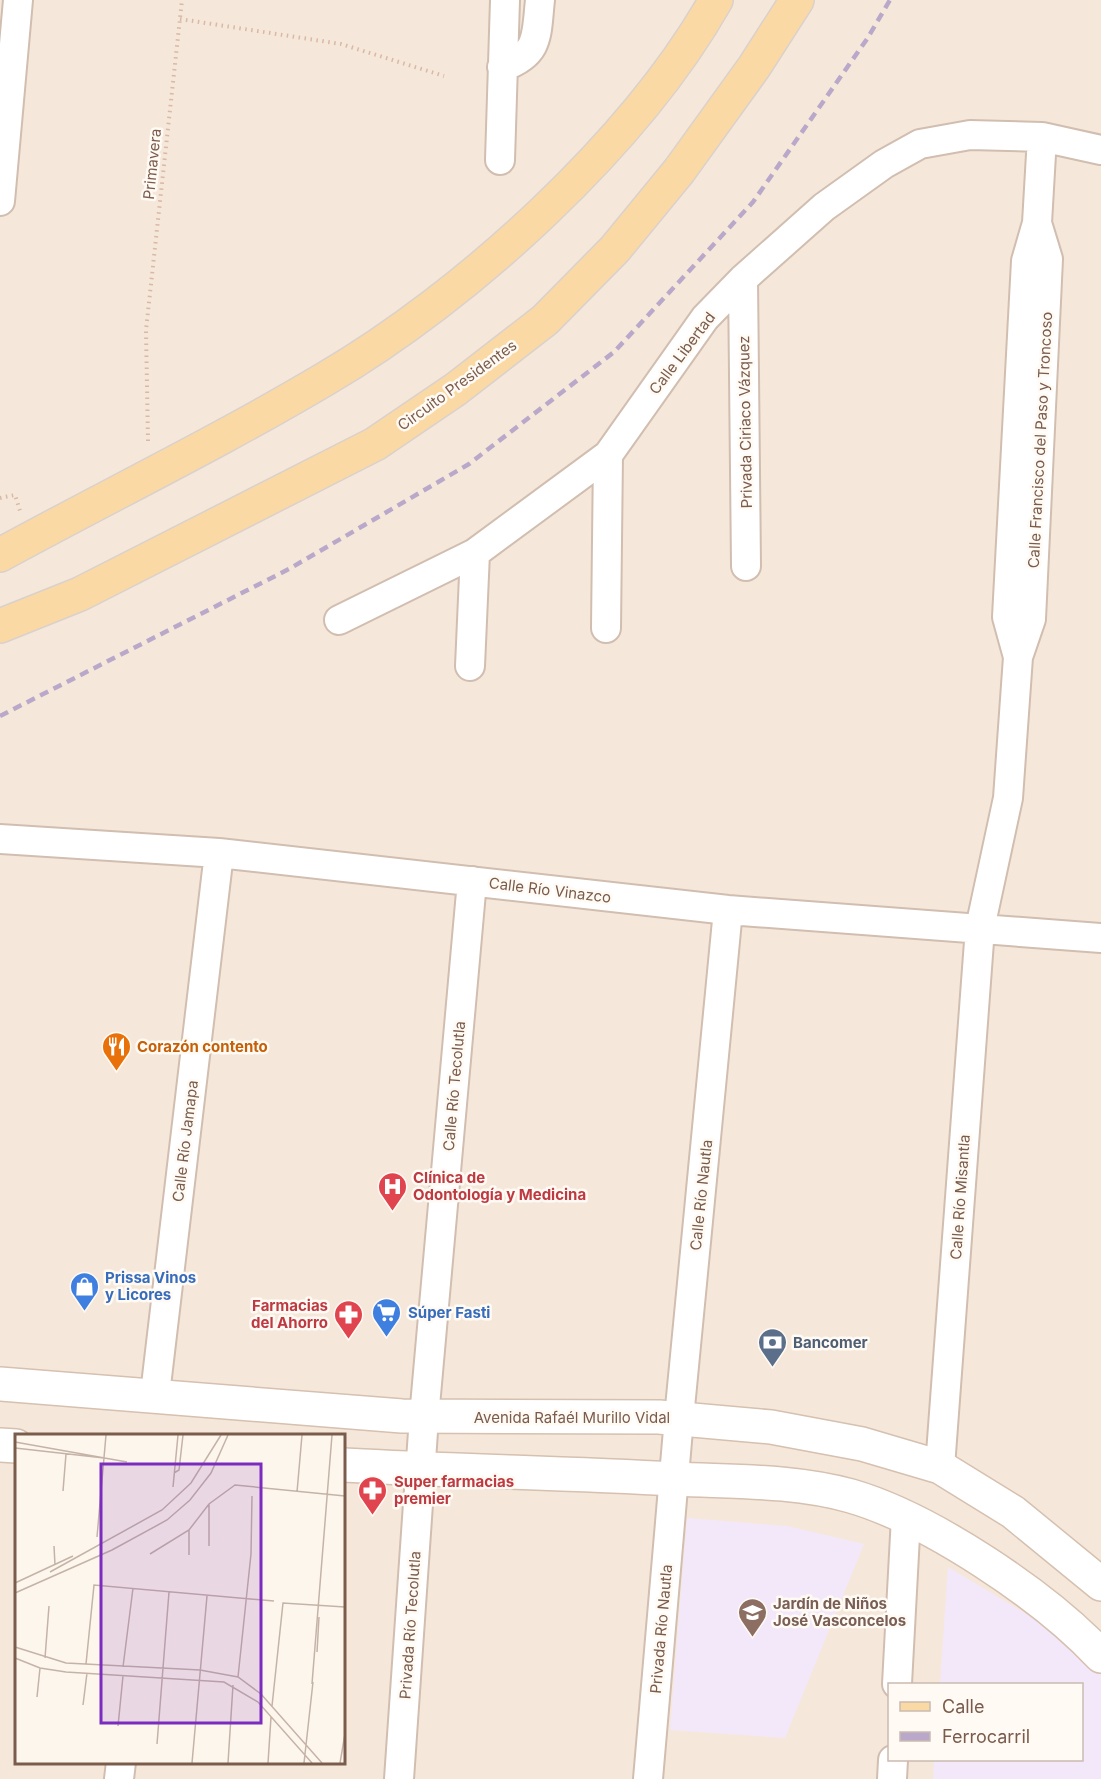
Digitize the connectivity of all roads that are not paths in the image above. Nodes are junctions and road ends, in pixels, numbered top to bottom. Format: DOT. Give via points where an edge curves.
graph roads {
  1 [pos="18,0"];
  2 [pos="506,0"];
  3 [pos="540,0"];
  4 [pos="716,0"];
  5 [pos="797,0"];
  6 [pos="502,67"];
  7 [pos="1042,137"];
  8 [pos="1101,150"];
  9 [pos="500,160"];
  10 [pos="0,201"];
  11 [pos="743,279"];
  12 [pos="608,455"];
  13 [pos="476,553"];
  14 [pos="0,555"];
  15 [pos="747,566"];
  16 [pos="80,594"];
  17 [pos="339,620"];
  18 [pos="0,626"];
  19 [pos="606,628"];
  20 [pos="0,651"];
  21 [pos="470,666"];
  22 [pos="0,839"];
  23 [pos="219,853"];
  24 [pos="472,881"];
  25 [pos="728,910"];
  26 [pos="980,928"];
  27 [pos="1101,938"];
  28 [pos="0,1384"];
  29 [pos="155,1394"];
  30 [pos="424,1417"];
  31 [pos="679,1418"];
  32 [pos="0,1445"];
  33 [pos="15,1446"];
  34 [pos="345,1465"];
  35 [pos="940,1467"];
  36 [pos="420,1470"];
  37 [pos="674,1479"];
  38 [pos="906,1517"];
  39 [pos="1101,1584"];
  40 [pos="1101,1656"];
  41 [pos="897,1683"];
  42 [pos="893,1761"];
  43 [pos="121,1764"];
  44 [pos="119,1779"];
  45 [pos="399,1779"];
  46 [pos="648,1779"];
  47 [pos="892,1779"];
  1 -- 10 [label="street"];
  2 -- 6 [label="street"];
  3 -- 6 [label="street" via="536,43 522,60"];
  4 -- 14 [label="main road" via="696,36 622,131 495,255 421,316 326,379"];
  5 -- 16 [label="main road, Circuito Presidentes" via="679,171 615,249 545,320 456,389 375,444"];
  6 -- 9 [label="street"];
  7 -- 8 [label="street, Calle Libertad"];
  7 -- 11 [label="street, Calle Libertad" via="970,135 920,144 884,164 824,207"];
  7 -- 26 [label="street, Calle Francisco del Paso y Troncoso" via="1038,223 1048,272 1031,618 1018,657 1008,798"];
  11 -- 12 [label="street, Calle Libertad" via="705,318"];
  11 -- 15 [label="street, Privada Ciriaco Vázquez"];
  12 -- 13 [label="street, Calle Libertad"];
  12 -- 19 [label="street"];
  13 -- 17 [label="street, Calle Libertad"];
  13 -- 21 [label="street"];
  16 -- 18 [label="main road, Circuito Presidentes"];
  16 -- 20 [label="main road"];
  22 -- 23 [label="street, Calle Río Vinazco"];
  23 -- 24 [label="street, Calle Río Vinazco"];
  23 -- 29 [label="street, Calle Río Jamapa"];
  24 -- 25 [label="street, Calle Río Vinazco"];
  24 -- 30 [label="street, Calle Río Tecolutla"];
  25 -- 26 [label="street, Calle Río Vinazco"];
  25 -- 31 [label="street, Calle Río Nautla"];
  26 -- 27 [label="street, Calle Río Vinazco"];
  26 -- 35 [label="street, Calle Río Misantla"];
  28 -- 29 [label="main road, Avenida Rafaél Murillo Vidal"];
  29 -- 30 [label="main road, Avenida Rafaél Murillo Vidal"];
  30 -- 31 [label="main road, Avenida Rafaél Murillo Vidal"];
  30 -- 36 [label="street, Calle Río Tecolutla"];
  31 -- 35 [label="main road, Avenida Rafaél Murillo Vidal" via="862,1444"];
  31 -- 37 [label="street, Calle Río Nautla"];
  32 -- 33 [label="main road"];
  34 -- 36 [label="main road"];
  35 -- 39 [label="main road, Avenida Rafaél Murillo Vidal" via="1013,1512"];
  36 -- 37 [label="main road"];
  36 -- 45 [label="street, Privada Río Tecolutla"];
  37 -- 38 [label="main road" via="769,1483 815,1490 850,1496"];
  37 -- 46 [label="street, Privada Río Nautla"];
  38 -- 40 [label="main road" via="992,1567 1082,1635"];
  38 -- 41 [label="street"];
  42 -- 47 [label="street"];
  43 -- 44 [label="street"];
}
